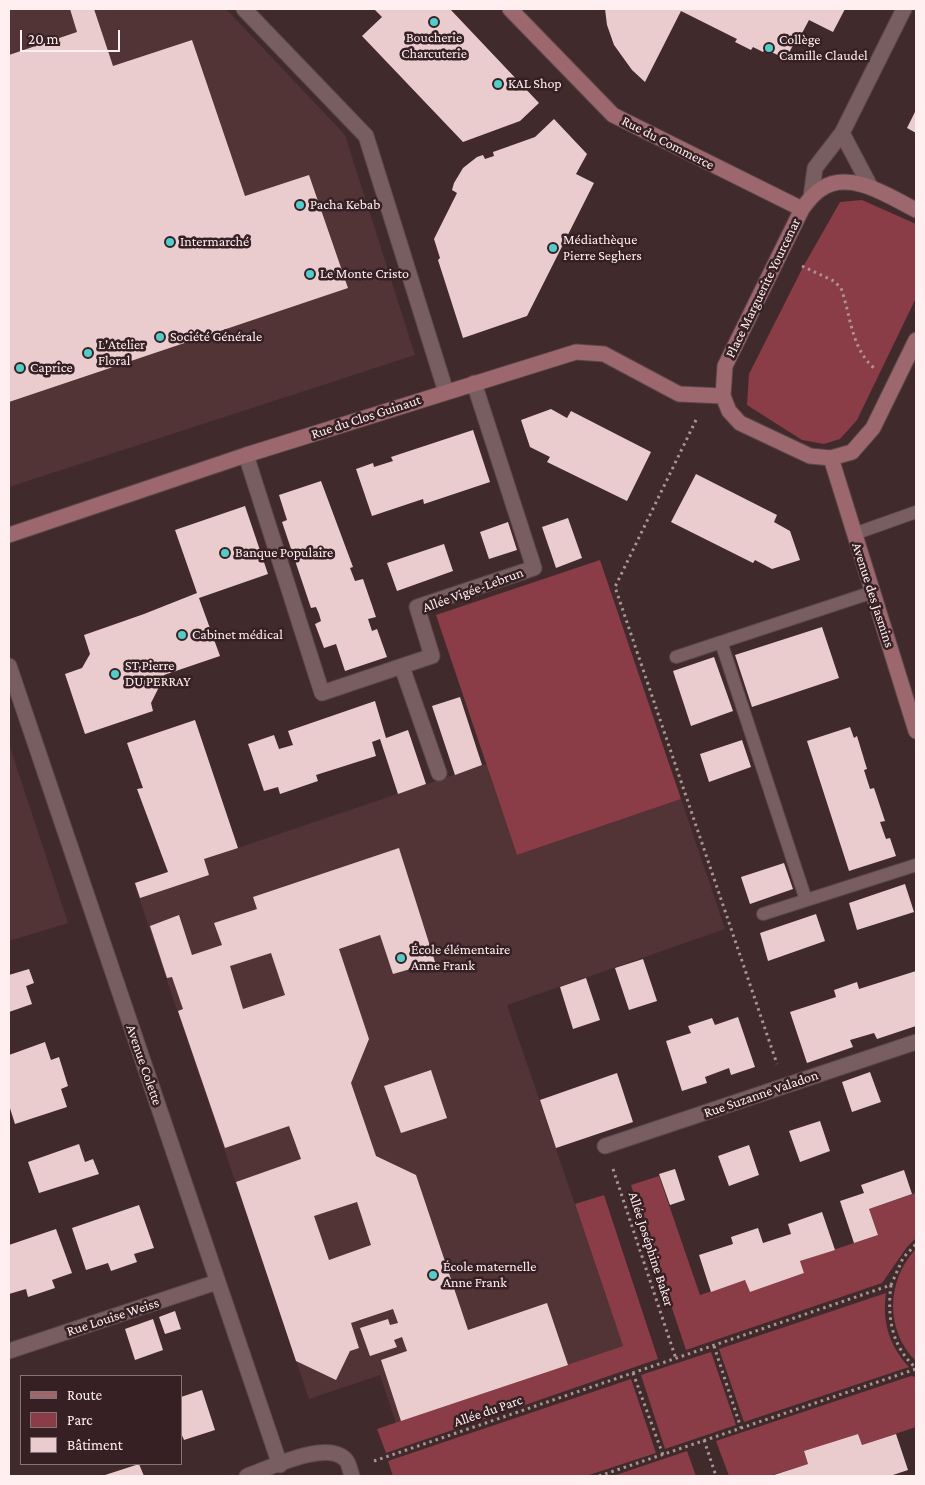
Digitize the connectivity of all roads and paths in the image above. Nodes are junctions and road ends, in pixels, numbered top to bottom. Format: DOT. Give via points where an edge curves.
graph roads {
  1 [pos="244,9"];
  2 [pos="510,9"];
  3 [pos="904,9"];
  4 [pos="842,133"];
  5 [pos="870,186"];
  6 [pos="807,203"];
  7 [pos="916,210"];
  8 [pos="779,256"];
  9 [pos="916,340"];
  10 [pos="896,382"];
  11 [pos="474,383"];
  12 [pos="446,392"];
  13 [pos="723,396"];
  14 [pos="246,456"];
  15 [pos="830,458"];
  16 [pos="916,512"];
  17 [pos="854,534"];
  18 [pos="9,535"];
  19 [pos="873,592"];
  20 [pos="721,642"];
  21 [pos="676,657"];
  22 [pos="9,666"];
  23 [pos="402,667"];
  24 [pos="916,731"];
  25 [pos="439,774"];
  26 [pos="916,865"];
  27 [pos="806,900"];
  28 [pos="763,914"];
  29 [pos="916,1042"];
  30 [pos="784,1086"];
  31 [pos="605,1146"];
  32 [pos="916,1244"];
  33 [pos="217,1282"];
  34 [pos="890,1285"];
  35 [pos="714,1346"];
  36 [pos="9,1351"];
  37 [pos="676,1359"];
  38 [pos="916,1369"];
  39 [pos="633,1373"];
  40 [pos="741,1428"];
  41 [pos="704,1440"];
  42 [pos="663,1455"];
  43 [pos="280,1465"];
  44 [pos="351,1473"];
  45 [pos="247,1476"];
  46 [pos="599,1476"];
  47 [pos="716,1476"];
  1 -- 12 [label="street" via="366,136"];
  2 -- 6 [label="street, Rue du Commerce" via="613,115"];
  3 -- 4 [label="street"];
  4 -- 5 [label="street"];
  4 -- 6 [label="street" via="815,168"];
  5 -- 6 [label="street" via="843,182 822,188"];
  5 -- 7 [label="street"];
  6 -- 8 [label="street, Place Marguerite Yourcenar"];
  8 -- 10 [label="path" via="834,281 841,288 852,333 865,360 876,371"];
  8 -- 13 [label="street, Place Marguerite Yourcenar" via="724,366"];
  9 -- 10 [label="street"];
  10 -- 15 [label="street" via="873,428 852,452"];
  11 -- 12 [label="street, Rue du Clos Guinaut"];
  11 -- 13 [label="street, Rue du Clos Guinaut" via="576,352 604,354 679,394"];
  11 -- 23 [label="street, Allée Vigée-Lebrun" via="534,568 417,607 432,656"];
  12 -- 14 [label="street, Rue du Clos Guinaut"];
  13 -- 15 [label="street" via="729,411 740,423 810,456"];
  13 -- 30 [label="path" via="692,423 616,587"];
  14 -- 18 [label="street, Rue du Clos Guinaut"];
  14 -- 23 [label="street, Allée Vigée-Lebrun" via="322,693"];
  15 -- 17 [label="street, Avenue des Jasmins"];
  16 -- 17 [label="lane"];
  17 -- 19 [label="street, Avenue des Jasmins"];
  19 -- 20 [label="lane"];
  19 -- 24 [label="street, Avenue des Jasmins"];
  20 -- 21 [label="lane"];
  20 -- 27 [label="lane"];
  22 -- 33 [label="street, Avenue Colette"];
  23 -- 25 [label="street"];
  26 -- 27 [label="lane"];
  27 -- 28 [label="lane"];
  29 -- 30 [label="street, Rue Suzanne Valadon"];
  30 -- 31 [label="street, Rue Suzanne Valadon"];
  31 -- 37 [label="path, Allée Joséphine Baker"];
  32 -- 34 [label="path" via="903,1258"];
  33 -- 36 [label="street, Rue Louise Weiss"];
  33 -- 43 [label="street, Avenue Colette"];
  34 -- 35 [label="path, Allée du Parc"];
  34 -- 38 [label="path" via="893,1334 899,1348"];
  35 -- 37 [label="path, Allée du Parc"];
  35 -- 40 [label="path"];
  37 -- 39 [label="path, Allée du Parc"];
  38 -- 40 [label="path"];
  39 -- 42 [label="path"];
  39 -- 44 [label="path, Allée du Parc"];
  40 -- 41 [label="path"];
  41 -- 42 [label="path"];
  41 -- 47 [label="path"];
  42 -- 46 [label="path"];
  43 -- 44 [label="street" via="321,1451 335,1452 346,1460"];
  43 -- 45 [label="street"];
}
